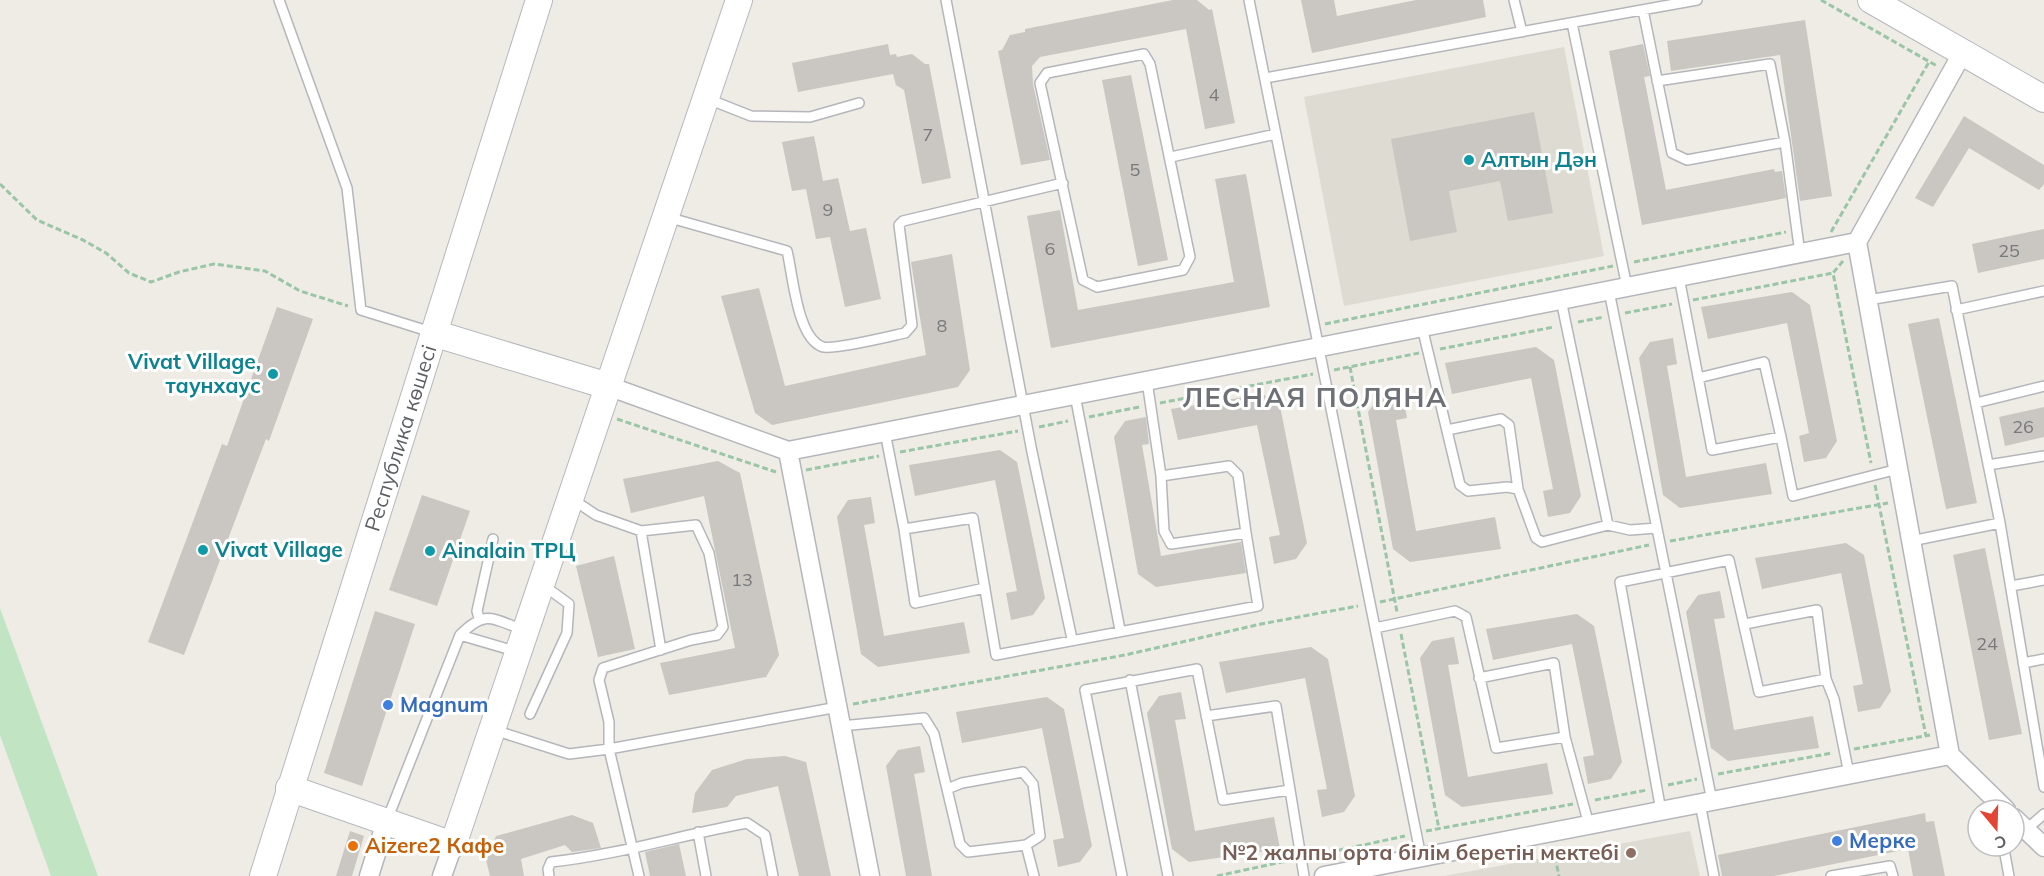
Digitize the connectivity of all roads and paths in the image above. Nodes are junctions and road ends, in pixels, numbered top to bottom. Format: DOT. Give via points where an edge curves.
graph roads {
  1 [pos="279,0"];
  2 [pos="539,0"];
  3 [pos="739,0"];
  4 [pos="947,0"];
  5 [pos="1249,0"];
  6 [pos="1514,0"];
  7 [pos="1697,0"];
  8 [pos="1821,0"];
  9 [pos="1871,0"];
  10 [pos="1643,10"];
  11 [pos="1572,23"];
  12 [pos="1522,32"];
  13 [pos="1963,52"];
  14 [pos="1929,62"];
  15 [pos="1950,74"];
  16 [pos="1265,78"];
  17 [pos="1657,81"];
  18 [pos="706,98"];
  19 [pos="2044,99"];
  20 [pos="859,103"];
  21 [pos="1276,134"];
  22 [pos="1785,142"];
  23 [pos="1171,157"];
  24 [pos="1064,183"];
  25 [pos="0,184"];
  26 [pos="986,199"];
  27 [pos="665,216"];
  28 [pos="1797,230"];
  29 [pos="1857,243"];
  30 [pos="1821,250"];
  31 [pos="1800,254"];
  32 [pos="1622,264"];
  33 [pos="1833,273"];
  34 [pos="1679,277"];
  35 [pos="1618,289"];
  36 [pos="2044,291"];
  37 [pos="1561,300"];
  38 [pos="1868,300"];
  39 [pos="1684,302"];
  40 [pos="361,310"];
  41 [pos="1956,310"];
  42 [pos="1614,315"];
  43 [pos="1566,325"];
  44 [pos="1315,327"];
  45 [pos="1422,327"];
  46 [pos="433,333"];
  47 [pos="1319,347"];
  48 [pos="1427,351"];
  49 [pos="1350,367"];
  50 [pos="1698,378"];
  51 [pos="1147,381"];
  52 [pos="608,386"];
  53 [pos="2044,386"];
  54 [pos="1075,395"];
  55 [pos="1976,403"];
  56 [pos="1023,405"];
  57 [pos="1447,430"];
  58 [pos="885,432"];
  59 [pos="1781,437"];
  60 [pos="788,451"];
  61 [pos="2044,456"];
  62 [pos="1989,465"];
  63 [pos="1899,469"];
  64 [pos="1161,476"];
  65 [pos="1518,489"];
  66 [pos="570,497"];
  67 [pos="2000,523"];
  68 [pos="1608,525"];
  69 [pos="1657,528"];
  70 [pos="904,529"];
  71 [pos="641,531"];
  72 [pos="1245,533"];
  73 [pos="493,539"];
  74 [pos="1911,540"];
  75 [pos="1666,572"];
  76 [pos="2044,580"];
  77 [pos="541,584"];
  78 [pos="2011,586"];
  79 [pos="985,588"];
  80 [pos="479,618"];
  81 [pos="1399,623"];
  82 [pos="1745,624"];
  83 [pos="1375,628"];
  84 [pos="1120,630"];
  85 [pos="459,635"];
  86 [pos="1072,639"];
  87 [pos="522,641"];
  88 [pos="661,650"];
  89 [pos="2044,659"];
  90 [pos="2023,663"];
  91 [pos="1479,678"];
  92 [pos="1826,679"];
  93 [pos="1130,680"];
  94 [pos="838,707"];
  95 [pos="530,714"];
  96 [pos="1206,716"];
  97 [pos="841,726"];
  98 [pos="492,729"];
  99 [pos="1565,736"];
  100 [pos="2040,745"];
  101 [pos="609,749"];
  102 [pos="1950,755"];
  103 [pos="1849,774"];
  104 [pos="2044,787"];
  105 [pos="289,788"];
  106 [pos="947,789"];
  107 [pos="1290,790"];
  108 [pos="1994,798"];
  109 [pos="1706,802"];
  110 [pos="1661,811"];
  111 [pos="2044,814"];
  112 [pos="386,822"];
  113 [pos="2026,824"];
  114 [pos="1589,825"];
  115 [pos="1439,829"];
  116 [pos="698,832"];
  117 [pos="1550,832"];
  118 [pos="2026,835"];
  119 [pos="453,845"];
  120 [pos="1026,845"];
  121 [pos="633,846"];
  122 [pos="2044,847"];
  123 [pos="1421,857"];
  124 [pos="2006,858"];
  125 [pos="263,876"];
  126 [pos="369,876"];
  127 [pos="442,876"];
  128 [pos="549,876"];
  129 [pos="639,876"];
  130 [pos="706,876"];
  131 [pos="773,876"];
  132 [pos="870,876"];
  133 [pos="1034,876"];
  134 [pos="1122,876"];
  135 [pos="1168,876"];
  136 [pos="1304,876"];
  137 [pos="1324,876"];
  138 [pos="1559,876"];
  139 [pos="1714,876"];
  140 [pos="1831,876"];
  141 [pos="1893,876"];
  142 [pos="2009,876"];
  1 -- 40 [label="lane" via="347,188"];
  2 -- 46 [label="street, Республика көшесі"];
  3 -- 18 [label="street"];
  4 -- 26 [label="lane"];
  5 -- 16 [label="lane"];
  6 -- 12 [label="lane"];
  7 -- 10 [label="lane"];
  8 -- 14 [label="path"];
  9 -- 13 [label="street"];
  10 -- 11 [label="lane"];
  10 -- 17 [label="lane"];
  11 -- 12 [label="lane"];
  11 -- 32 [label="lane"];
  12 -- 16 [label="lane"];
  13 -- 15 [label="street"];
  13 -- 19 [label="street"];
  14 -- 15 [label="path"];
  14 -- 30 [label="path"];
  15 -- 29 [label="street"];
  16 -- 21 [label="lane"];
  17 -- 22 [label="lane" via="1672,153 1687,160"];
  17 -- 22 [label="lane" via="1770,64"];
  18 -- 20 [label="lane" via="751,116 810,117"];
  18 -- 27 [label="street"];
  21 -- 23 [label="lane"];
  21 -- 44 [label="lane"];
  22 -- 28 [label="lane"];
  23 -- 24 [label="lane" via="1190,257 1183,270 1097,287 1083,280"];
  23 -- 24 [label="lane" via="1150,64 1144,54 1047,73 1040,83"];
  24 -- 26 [label="lane"];
  25 -- 40 [label="path" via="37,220 83,240 129,273 151,282 214,264 265,270 300,291"];
  26 -- 27 [label="lane" via="898,225 912,325 905,333 825,348 813,341 802,322 787,251"];
  26 -- 56 [label="lane"];
  27 -- 52 [label="street"];
  28 -- 31 [label="lane"];
  28 -- 32 [label="path"];
  29 -- 30 [label="street"];
  29 -- 38 [label="street"];
  30 -- 31 [label="street"];
  31 -- 34 [label="street"];
  32 -- 35 [label="lane"];
  32 -- 44 [label="path"];
  33 -- 39 [label="path"];
  34 -- 35 [label="street"];
  34 -- 39 [label="lane"];
  35 -- 37 [label="street"];
  35 -- 42 [label="lane"];
  36 -- 41 [label="lane"];
  37 -- 43 [label="lane"];
  37 -- 45 [label="street"];
  38 -- 41 [label="lane" via="1952,286"];
  38 -- 63 [label="street"];
  39 -- 42 [label="path"];
  39 -- 50 [label="lane"];
  40 -- 46 [label="lane"];
  41 -- 55 [label="lane"];
  42 -- 43 [label="path"];
  42 -- 69 [label="lane"];
  43 -- 48 [label="path"];
  43 -- 68 [label="lane"];
  44 -- 47 [label="lane"];
  45 -- 47 [label="street"];
  45 -- 48 [label="lane"];
  46 -- 52 [label="street"];
  46 -- 105 [label="street, Республика көшесі"];
  47 -- 51 [label="street"];
  47 -- 83 [label="lane"];
  48 -- 57 [label="lane"];
  49 -- 81 [label="path"];
  50 -- 59 [label="lane" via="1712,450"];
  50 -- 59 [label="lane" via="1764,362"];
  51 -- 54 [label="street"];
  51 -- 64 [label="lane"];
  52 -- 60 [label="street"];
  52 -- 66 [label="street"];
  53 -- 55 [label="lane"];
  54 -- 56 [label="street"];
  54 -- 84 [label="lane"];
  55 -- 62 [label="lane"];
  56 -- 58 [label="street"];
  56 -- 86 [label="lane"];
  57 -- 65 [label="lane" via="1460,485 1468,491"];
  57 -- 65 [label="lane" via="1501,419 1509,425"];
  58 -- 60 [label="street"];
  58 -- 70 [label="lane"];
  59 -- 63 [label="lane" via="1793,496"];
  60 -- 94 [label="street"];
  61 -- 62 [label="lane"];
  62 -- 67 [label="lane"];
  63 -- 74 [label="street"];
  64 -- 72 [label="lane" via="1229,466 1238,475"];
  64 -- 72 [label="lane" via="1164,531 1171,544"];
  65 -- 68 [label="lane" via="1538,542"];
  66 -- 71 [label="lane" via="596,514"];
  66 -- 77 [label="street"];
  67 -- 74 [label="lane"];
  67 -- 78 [label="lane"];
  68 -- 69 [label="lane" via="1630,530"];
  69 -- 75 [label="lane"];
  70 -- 79 [label="lane" via="973,518"];
  70 -- 79 [label="lane" via="915,603"];
  71 -- 88 [label="lane"];
  71 -- 88 [label="lane" via="696,525 709,553 723,627 717,635"];
  72 -- 84 [label="lane" via="1258,606"];
  73 -- 80 [label="lane" via="477,611"];
  74 -- 102 [label="street"];
  75 -- 82 [label="lane" via="1729,560"];
  75 -- 109 [label="lane"];
  75 -- 110 [label="lane" via="1620,582"];
  76 -- 78 [label="lane"];
  77 -- 87 [label="street"];
  77 -- 95 [label="lane" via="569,604 567,633"];
  78 -- 90 [label="lane"];
  79 -- 86 [label="lane" via="996,655"];
  80 -- 85 [label="lane"];
  80 -- 87 [label="lane" via="488,618"];
  81 -- 83 [label="lane"];
  81 -- 91 [label="lane" via="1455,611 1466,617"];
  81 -- 115 [label="path"];
  82 -- 92 [label="lane" via="1759,692"];
  82 -- 92 [label="lane" via="1817,610"];
  83 -- 123 [label="lane"];
  84 -- 86 [label="lane"];
  85 -- 87 [label="lane"];
  85 -- 112 [label="lane"];
  87 -- 98 [label="street"];
  88 -- 101 [label="lane" via="603,668 599,680 609,722"];
  89 -- 90 [label="lane"];
  90 -- 100 [label="lane"];
  91 -- 99 [label="lane" via="1496,748"];
  91 -- 99 [label="lane" via="1554,663"];
  92 -- 103 [label="lane" via="1834,699"];
  93 -- 96 [label="lane" via="1197,669"];
  93 -- 134 [label="lane" via="1084,690"];
  93 -- 135 [label="lane"];
  94 -- 97 [label="street"];
  94 -- 101 [label="lane"];
  96 -- 107 [label="lane" via="1223,800"];
  96 -- 107 [label="lane" via="1276,706"];
  97 -- 106 [label="lane" via="924,718 934,734"];
  97 -- 132 [label="street"];
  98 -- 101 [label="lane" via="569,754"];
  98 -- 119 [label="street"];
  99 -- 114 [label="lane"];
  100 -- 104 [label="lane"];
  101 -- 121 [label="lane"];
  102 -- 103 [label="street"];
  102 -- 108 [label="street"];
  103 -- 109 [label="street"];
  105 -- 112 [label="street"];
  105 -- 125 [label="street, Республика көшесі"];
  106 -- 120 [label="lane" via="960,844 968,852"];
  106 -- 120 [label="lane" via="1023,772 1033,784 1040,836"];
  107 -- 136 [label="lane"];
  109 -- 110 [label="street"];
  109 -- 139 [label="lane"];
  110 -- 114 [label="street"];
  111 -- 113 [label="lane"];
  112 -- 119 [label="street"];
  112 -- 126 [label="street"];
  114 -- 117 [label="street"];
  116 -- 121 [label="lane"];
  116 -- 130 [label="lane"];
  116 -- 131 [label="lane" via="747,823 765,835"];
  117 -- 123 [label="street"];
  117 -- 138 [label="path"];
  118 -- 122 [label="street"];
  119 -- 127 [label="street"];
  120 -- 133 [label="lane"];
  121 -- 128 [label="lane" via="591,858 550,862"];
  121 -- 129 [label="lane"];
  123 -- 137 [label="street"];
  124 -- 142 [label="lane"];
  140 -- 141 [label="lane" via="1890,866"];
}
